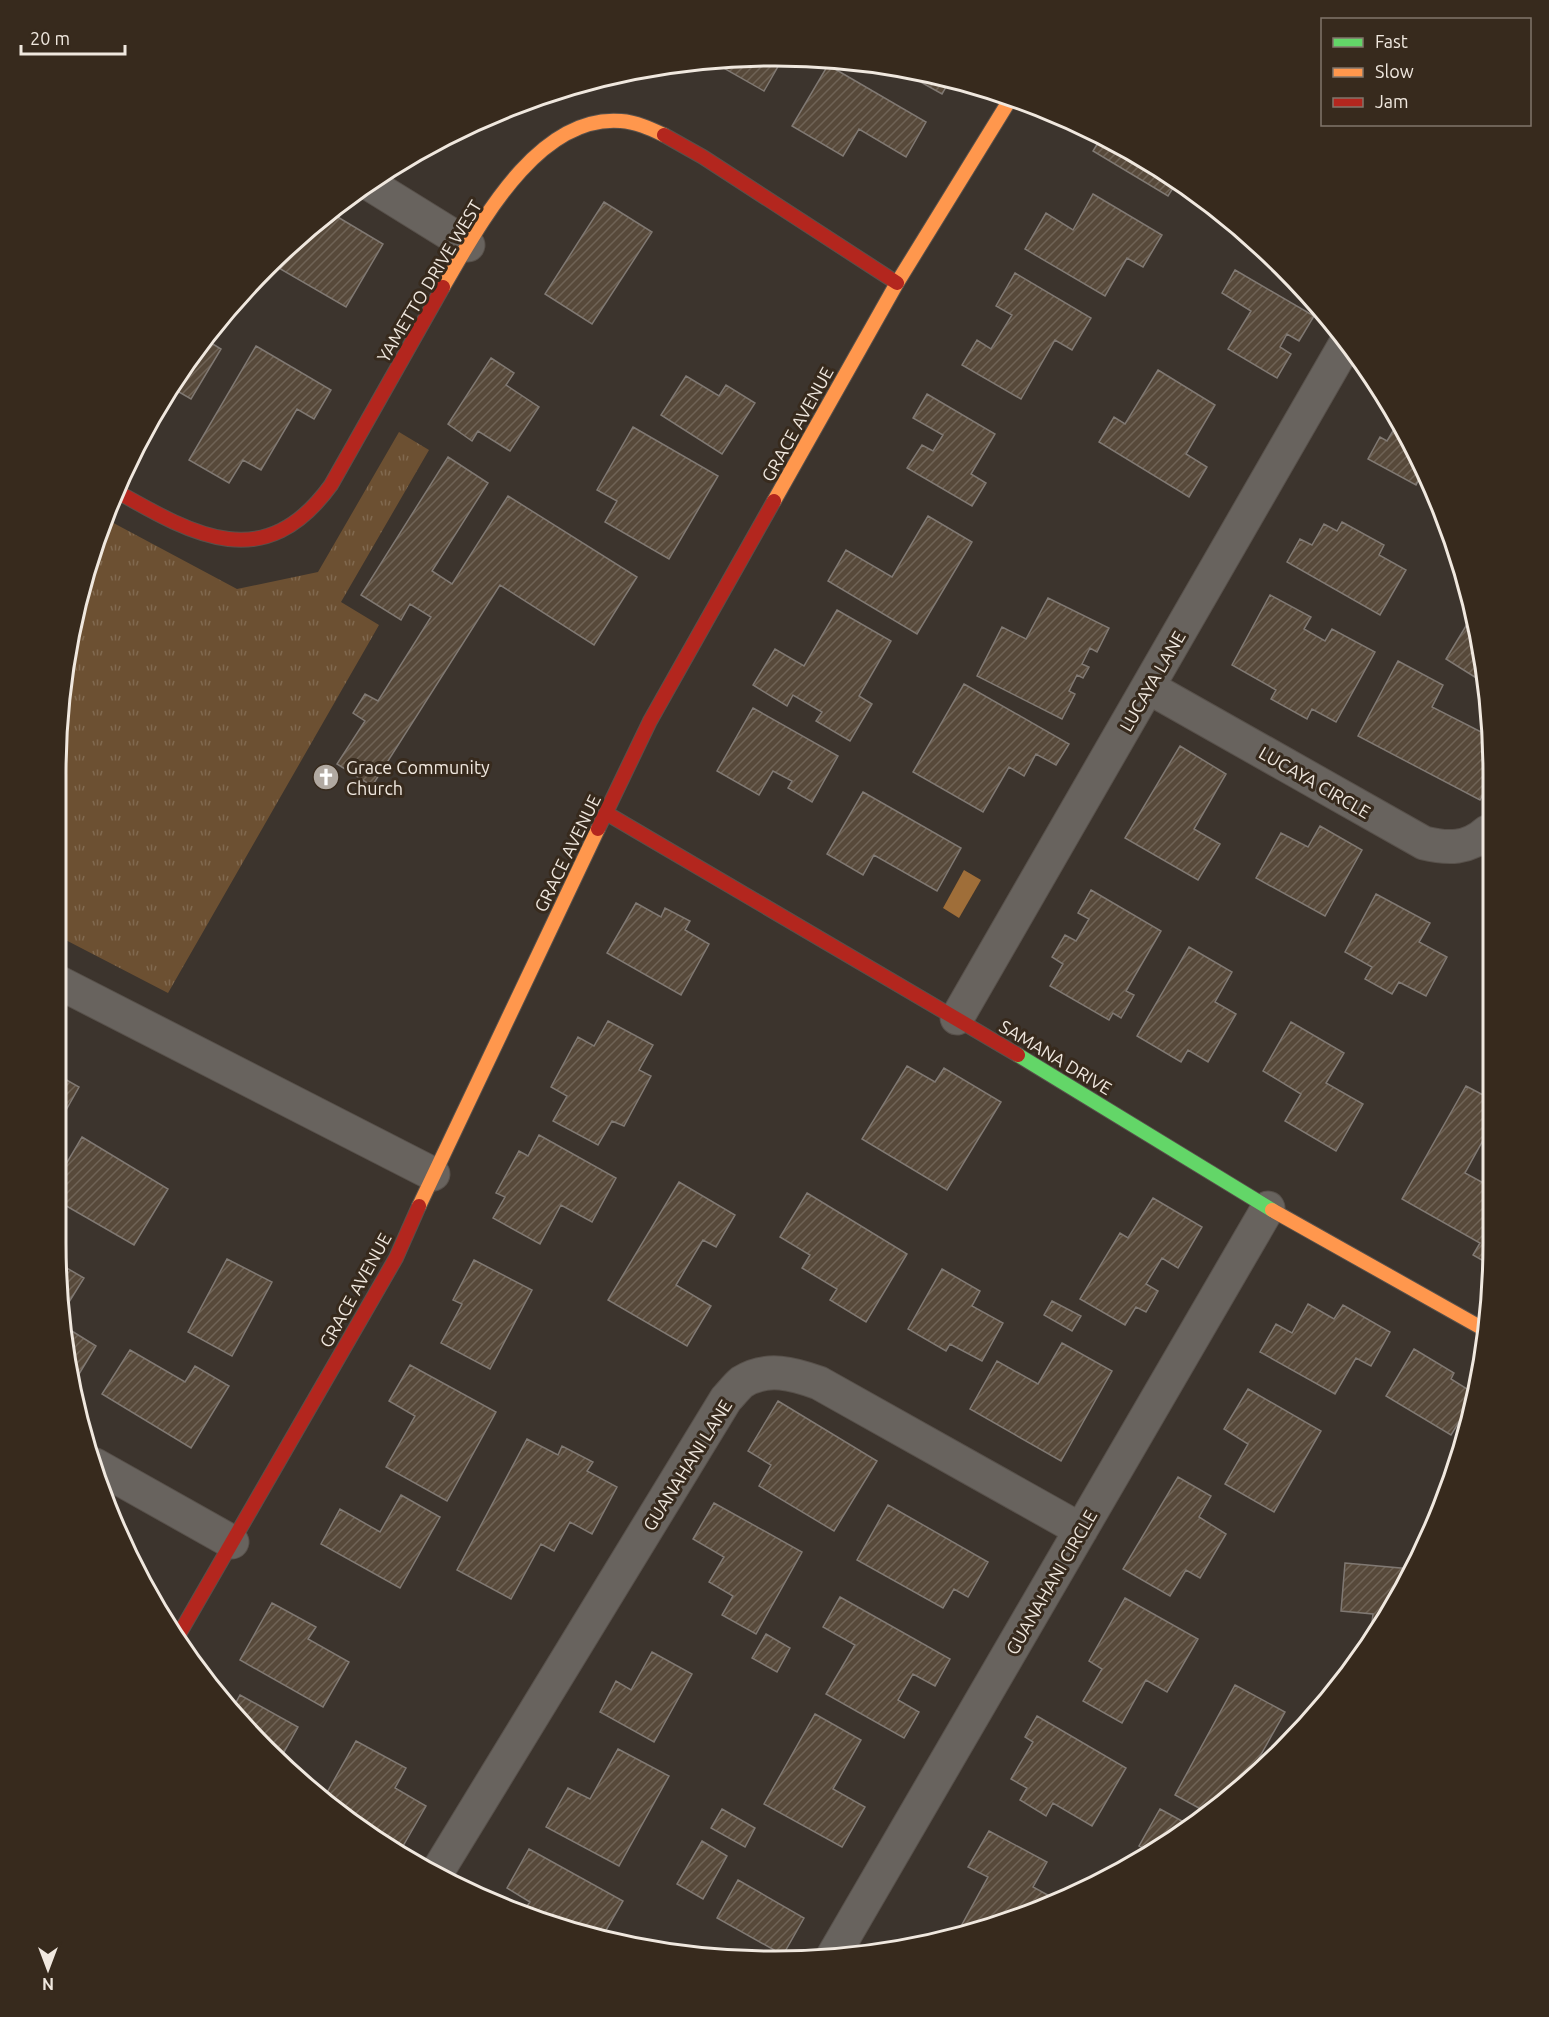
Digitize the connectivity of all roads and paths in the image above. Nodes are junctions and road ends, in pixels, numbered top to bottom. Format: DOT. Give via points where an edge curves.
graph roads {
  1 [pos="1006,106"];
  2 [pos="376,188"];
  3 [pos="468,245"];
  4 [pos="897,283"];
  5 [pos="1342,350"];
  6 [pos="124,495"];
  7 [pos="1148,687"];
  8 [pos="606,813"];
  9 [pos="1483,835"];
  10 [pos="66,986"];
  11 [pos="957,1018"];
  12 [pos="434,1174"];
  13 [pos="1268,1208"];
  14 [pos="1478,1326"];
  15 [pos="104,1470"];
  16 [pos="1081,1530"];
  17 [pos="232,1542"];
  18 [pos="181,1630"];
  19 [pos="440,1867"];
  20 [pos="838,1948"];
  1 -- 4 [label="street, GRACE AVENUE"];
  2 -- 3 [label="street"];
  3 -- 4 [label="street, YAMETTO DRIVE WEST" via="507,189 542,150 594,123 623,122 651,129 695,153"];
  3 -- 6 [label="street, YAMETTO DRIVE WEST" via="331,485 311,511 292,526 267,537 244,541 217,539 185,528"];
  4 -- 8 [label="street, GRACE AVENUE" via="650,721"];
  5 -- 7 [label="street, LUCAYA LANE"];
  7 -- 9 [label="street, LUCAYA CIRCLE" via="1424,843 1458,847"];
  7 -- 11 [label="street, LUCAYA LANE"];
  8 -- 11 [label="street, SAMANA DRIVE"];
  8 -- 12 [label="street, GRACE AVENUE"];
  10 -- 12 [label="street"];
  11 -- 13 [label="street, SAMANA DRIVE"];
  12 -- 17 [label="street, GRACE AVENUE" via="396,1258"];
  13 -- 14 [label="street, SAMANA DRIVE"];
  13 -- 16 [label="street, GUANAHANI CIRCLE"];
  15 -- 17 [label="street"];
  16 -- 19 [label="street, GUANAHANI LANE" via="819,1383 792,1374 765,1372 742,1382 726,1399"];
  16 -- 20 [label="street, GUANAHANI CIRCLE"];
  17 -- 18 [label="street, GRACE AVENUE"];
}
